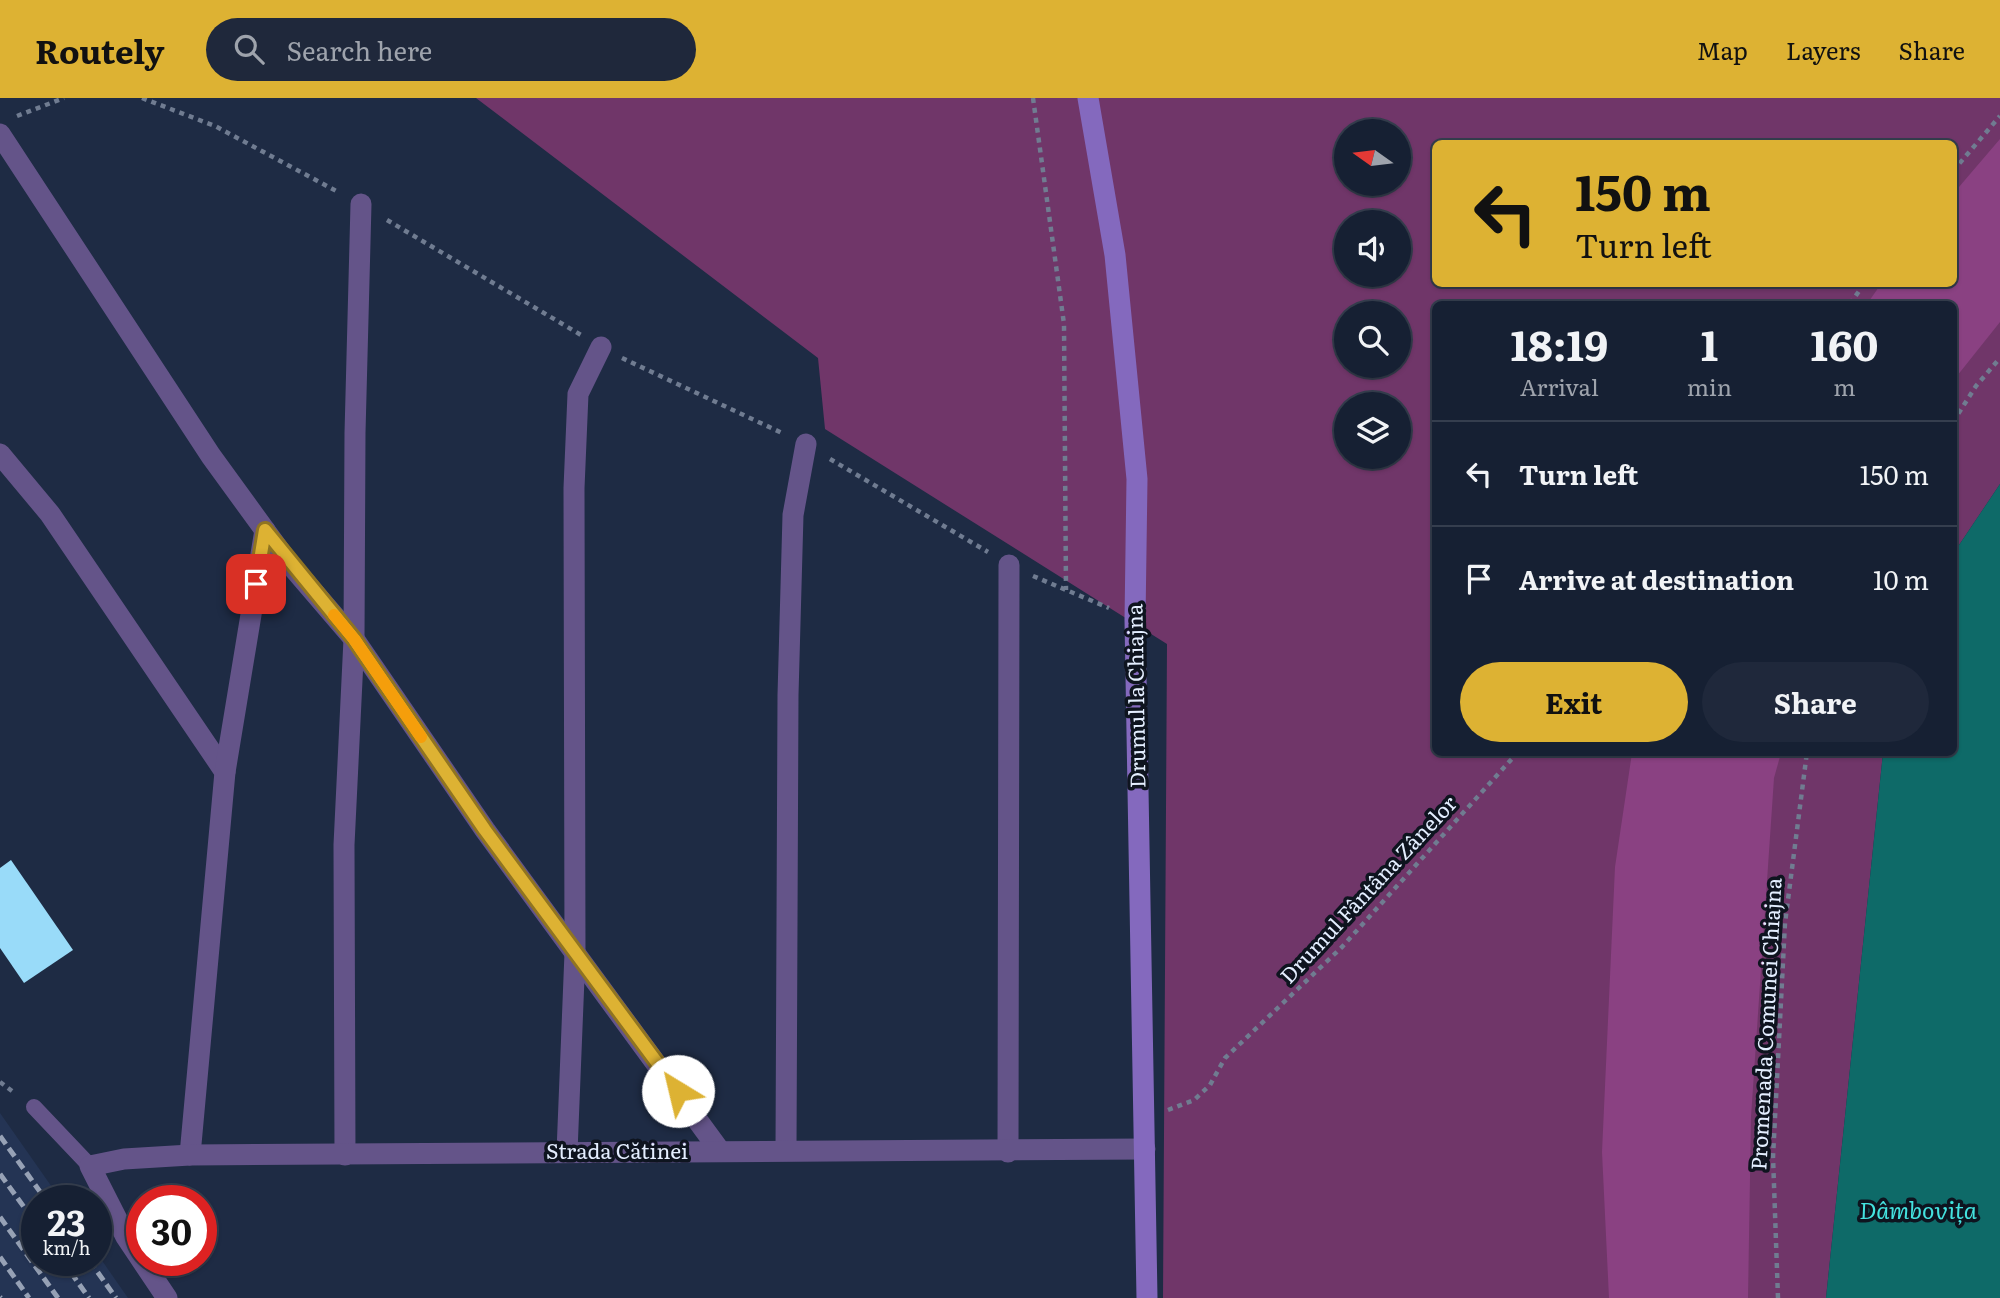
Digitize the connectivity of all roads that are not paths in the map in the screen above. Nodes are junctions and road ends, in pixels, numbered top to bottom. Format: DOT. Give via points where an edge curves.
graph roads {
  1 [pos="1088,98"];
  2 [pos="5,126"];
  3 [pos="361,204"];
  4 [pos="601,347"];
  5 [pos="806,444"];
  6 [pos="0,454"];
  7 [pos="265,530"];
  8 [pos="1009,565"];
  9 [pos="354,639"];
  10 [pos="225,772"];
  11 [pos="575,953"];
  12 [pos="34,1107"];
  13 [pos="1145,1149"];
  14 [pos="786,1150"];
  15 [pos="720,1151"];
  16 [pos="567,1152"];
  17 [pos="1008,1152"];
  18 [pos="345,1155"];
  19 [pos="190,1156"];
  20 [pos="90,1166"];
  21 [pos="167,1298"];
  22 [pos="1147,1298"];
  1 -- 13 [label="main road, Drumul la Chiajna" via="1115,255 1137,480 1135,620"];
  2 -- 7 [label="street" via="211,456"];
  3 -- 9 [label="street"];
  4 -- 11 [label="street" via="578,394 574,474"];
  5 -- 14 [label="street" via="792,529"];
  6 -- 10 [label="street" via="50,514"];
  7 -- 9 [label="street"];
  7 -- 10 [label="street"];
  8 -- 17 [label="street"];
  9 -- 11 [label="street"];
  9 -- 18 [label="street" via="344,845"];
  10 -- 19 [label="street"];
  11 -- 15 [label="street"];
  11 -- 16 [label="street"];
  12 -- 20 [label="lane"];
  13 -- 17 [label="street, Strada Cătinei"];
  13 -- 22 [label="main road, Drumul la Chiajna"];
  14 -- 15 [label="street, Strada Cătinei"];
  14 -- 17 [label="street, Strada Cătinei"];
  15 -- 16 [label="street, Strada Cătinei"];
  16 -- 18 [label="street, Strada Cătinei"];
  18 -- 19 [label="street, Strada Cătinei"];
  19 -- 20 [label="street, Strada Cătinei" via="124,1159"];
  20 -- 21 [label="street" via="126,1237"];
}
